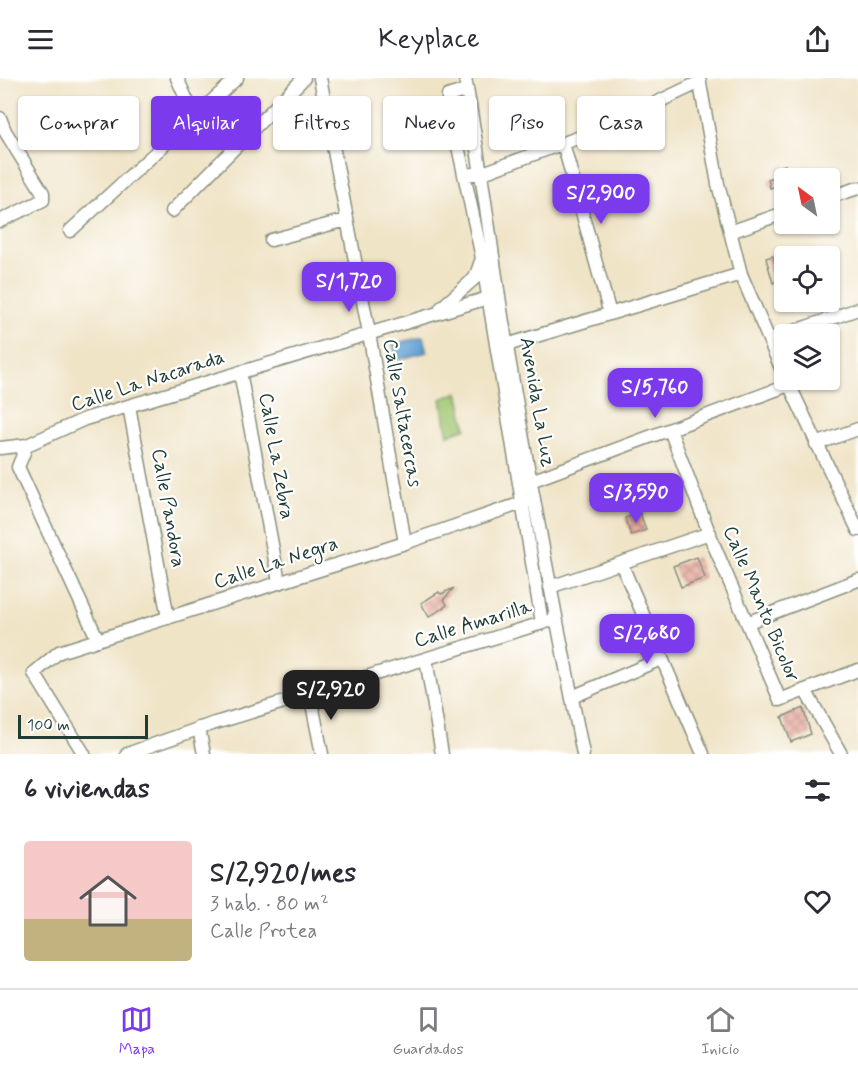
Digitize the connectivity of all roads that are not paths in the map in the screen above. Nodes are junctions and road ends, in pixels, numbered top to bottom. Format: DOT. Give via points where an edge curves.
graph roads {
  1 [pos="177,78"];
  2 [pos="237,78"];
  3 [pos="304,78"];
  4 [pos="320,78"];
  5 [pos="700,80"];
  6 [pos="466,84"];
  7 [pos="185,96"];
  8 [pos="218,96"];
  9 [pos="0,118"];
  10 [pos="565,142"];
  11 [pos="160,150"];
  12 [pos="544,150"];
  13 [pos="565,150"];
  14 [pos="483,172"];
  15 [pos="464,175"];
  16 [pos="858,188"];
  17 [pos="840,194"];
  18 [pos="172,211"];
  19 [pos="774,217"];
  20 [pos="346,219"];
  21 [pos="0,221"];
  22 [pos="70,231"];
  23 [pos="730,232"];
  24 [pos="492,235"];
  25 [pos="271,240"];
  26 [pos="481,256"];
  27 [pos="741,274"];
  28 [pos="488,298"];
  29 [pos="858,309"];
  30 [pos="435,313"];
  31 [pos="610,314"];
  32 [pos="369,333"];
  33 [pos="769,340"];
  34 [pos="502,347"];
  35 [pos="774,351"];
  36 [pos="240,372"];
  37 [pos="774,386"];
  38 [pos="792,390"];
  39 [pos="129,406"];
  40 [pos="858,429"];
  41 [pos="670,430"];
  42 [pos="816,444"];
  43 [pos="27,445"];
  44 [pos="0,447"];
  45 [pos="531,481"];
  46 [pos="534,498"];
  47 [pos="521,503"];
  48 [pos="858,530"];
  49 [pos="710,533"];
  50 [pos="405,543"];
  51 [pos="621,563"];
  52 [pos="858,580"];
  53 [pos="279,582"];
  54 [pos="550,587"];
  55 [pos="168,618"];
  56 [pos="556,619"];
  57 [pos="748,622"];
  58 [pos="542,623"];
  59 [pos="98,640"];
  60 [pos="426,658"];
  61 [pos="661,659"];
  62 [pos="858,670"];
  63 [pos="805,690"];
  64 [pos="310,694"];
  65 [pos="572,697"];
  66 [pos="199,728"];
  67 [pos="84,754"];
  68 [pos="127,754"];
  69 [pos="204,754"];
  70 [pos="322,754"];
  71 [pos="442,754"];
  72 [pos="583,754"];
  73 [pos="703,754"];
  74 [pos="841,754"];
  1 -- 7 [label="street"];
  2 -- 8 [label="street"];
  3 -- 18 [label="street"];
  4 -- 20 [label="street, Calle Saltacercas"];
  5 -- 10 [label="street" via="599,130"];
  5 -- 23 [label="street"];
  6 -- 14 [label="street, Avenida La Luz"];
  6 -- 15 [label="street, Avenida La Luz" via="448,96"];
  9 -- 21 [label="street" via="43,194 43,200"];
  11 -- 22 [label="street"];
  12 -- 14 [label="street"];
  13 -- 31 [label="street"];
  14 -- 15 [label="street"];
  14 -- 24 [label="street, Avenida La Luz"];
  15 -- 26 [label="street, Avenida La Luz"];
  16 -- 17 [label="street"];
  19 -- 23 [label="street"];
  20 -- 25 [label="street"];
  20 -- 32 [label="street, Calle Saltacercas"];
  23 -- 27 [label="street"];
  24 -- 26 [label="street"];
  24 -- 34 [label="street, Avenida La Luz"];
  26 -- 28 [label="street, Avenida La Luz"];
  26 -- 30 [label="street" via="475,278"];
  27 -- 31 [label="street"];
  27 -- 33 [label="street"];
  28 -- 30 [label="street, Calle La Nacarada"];
  28 -- 34 [label="street, Avenida La Luz"];
  29 -- 33 [label="street"];
  30 -- 32 [label="street, Calle La Nacarada"];
  31 -- 34 [label="street"];
  32 -- 36 [label="street, Calle La Nacarada"];
  32 -- 50 [label="street, Calle Saltacercas"];
  33 -- 35 [label="street"];
  34 -- 45 [label="street, Avenida La Luz"];
  34 -- 47 [label="street, Avenida La Luz"];
  36 -- 39 [label="street, Calle La Nacarada"];
  36 -- 53 [label="street, Calle La Zebra"];
  37 -- 41 [label="street"];
  38 -- 42 [label="street"];
  39 -- 43 [label="street, Calle La Nacarada" via="85,419"];
  39 -- 55 [label="street, Calle Pandora"];
  40 -- 42 [label="street"];
  41 -- 45 [label="street"];
  41 -- 49 [label="street, Calle Manto Bicolor"];
  42 -- 48 [label="street"];
  43 -- 44 [label="street, Calle La Nacarada"];
  43 -- 59 [label="street" via="18,466"];
  45 -- 46 [label="street, Avenida La Luz"];
  46 -- 47 [label="street, Calle La Negra"];
  46 -- 54 [label="street, Avenida La Luz"];
  47 -- 50 [label="street, Calle La Negra"];
  47 -- 58 [label="street, Avenida La Luz"];
  49 -- 51 [label="street"];
  49 -- 57 [label="street, Calle Manto Bicolor"];
  50 -- 53 [label="street, Calle La Negra"];
  51 -- 54 [label="street"];
  51 -- 61 [label="street"];
  52 -- 57 [label="street"];
  53 -- 55 [label="street, Calle La Negra"];
  54 -- 56 [label="street, Avenida La Luz"];
  55 -- 59 [label="street, Calle La Negra"];
  56 -- 58 [label="street, Calle Amarilla"];
  56 -- 65 [label="street, Avenida La Luz"];
  57 -- 63 [label="street, Calle Manto Bicolor" via="780,700"];
  58 -- 60 [label="street, Calle Amarilla"];
  59 -- 67 [label="street, Calle La Negra" via="59,652 34,673"];
  60 -- 64 [label="street, Calle Amarilla"];
  60 -- 71 [label="street"];
  61 -- 65 [label="street"];
  61 -- 73 [label="street"];
  62 -- 63 [label="street"];
  63 -- 74 [label="street, Calle Manto Bicolor"];
  64 -- 66 [label="street, Calle Amarilla"];
  64 -- 70 [label="street"];
  65 -- 72 [label="street, Avenida La Luz"];
  66 -- 68 [label="street, Calle Amarilla"];
  66 -- 69 [label="street"];
}
